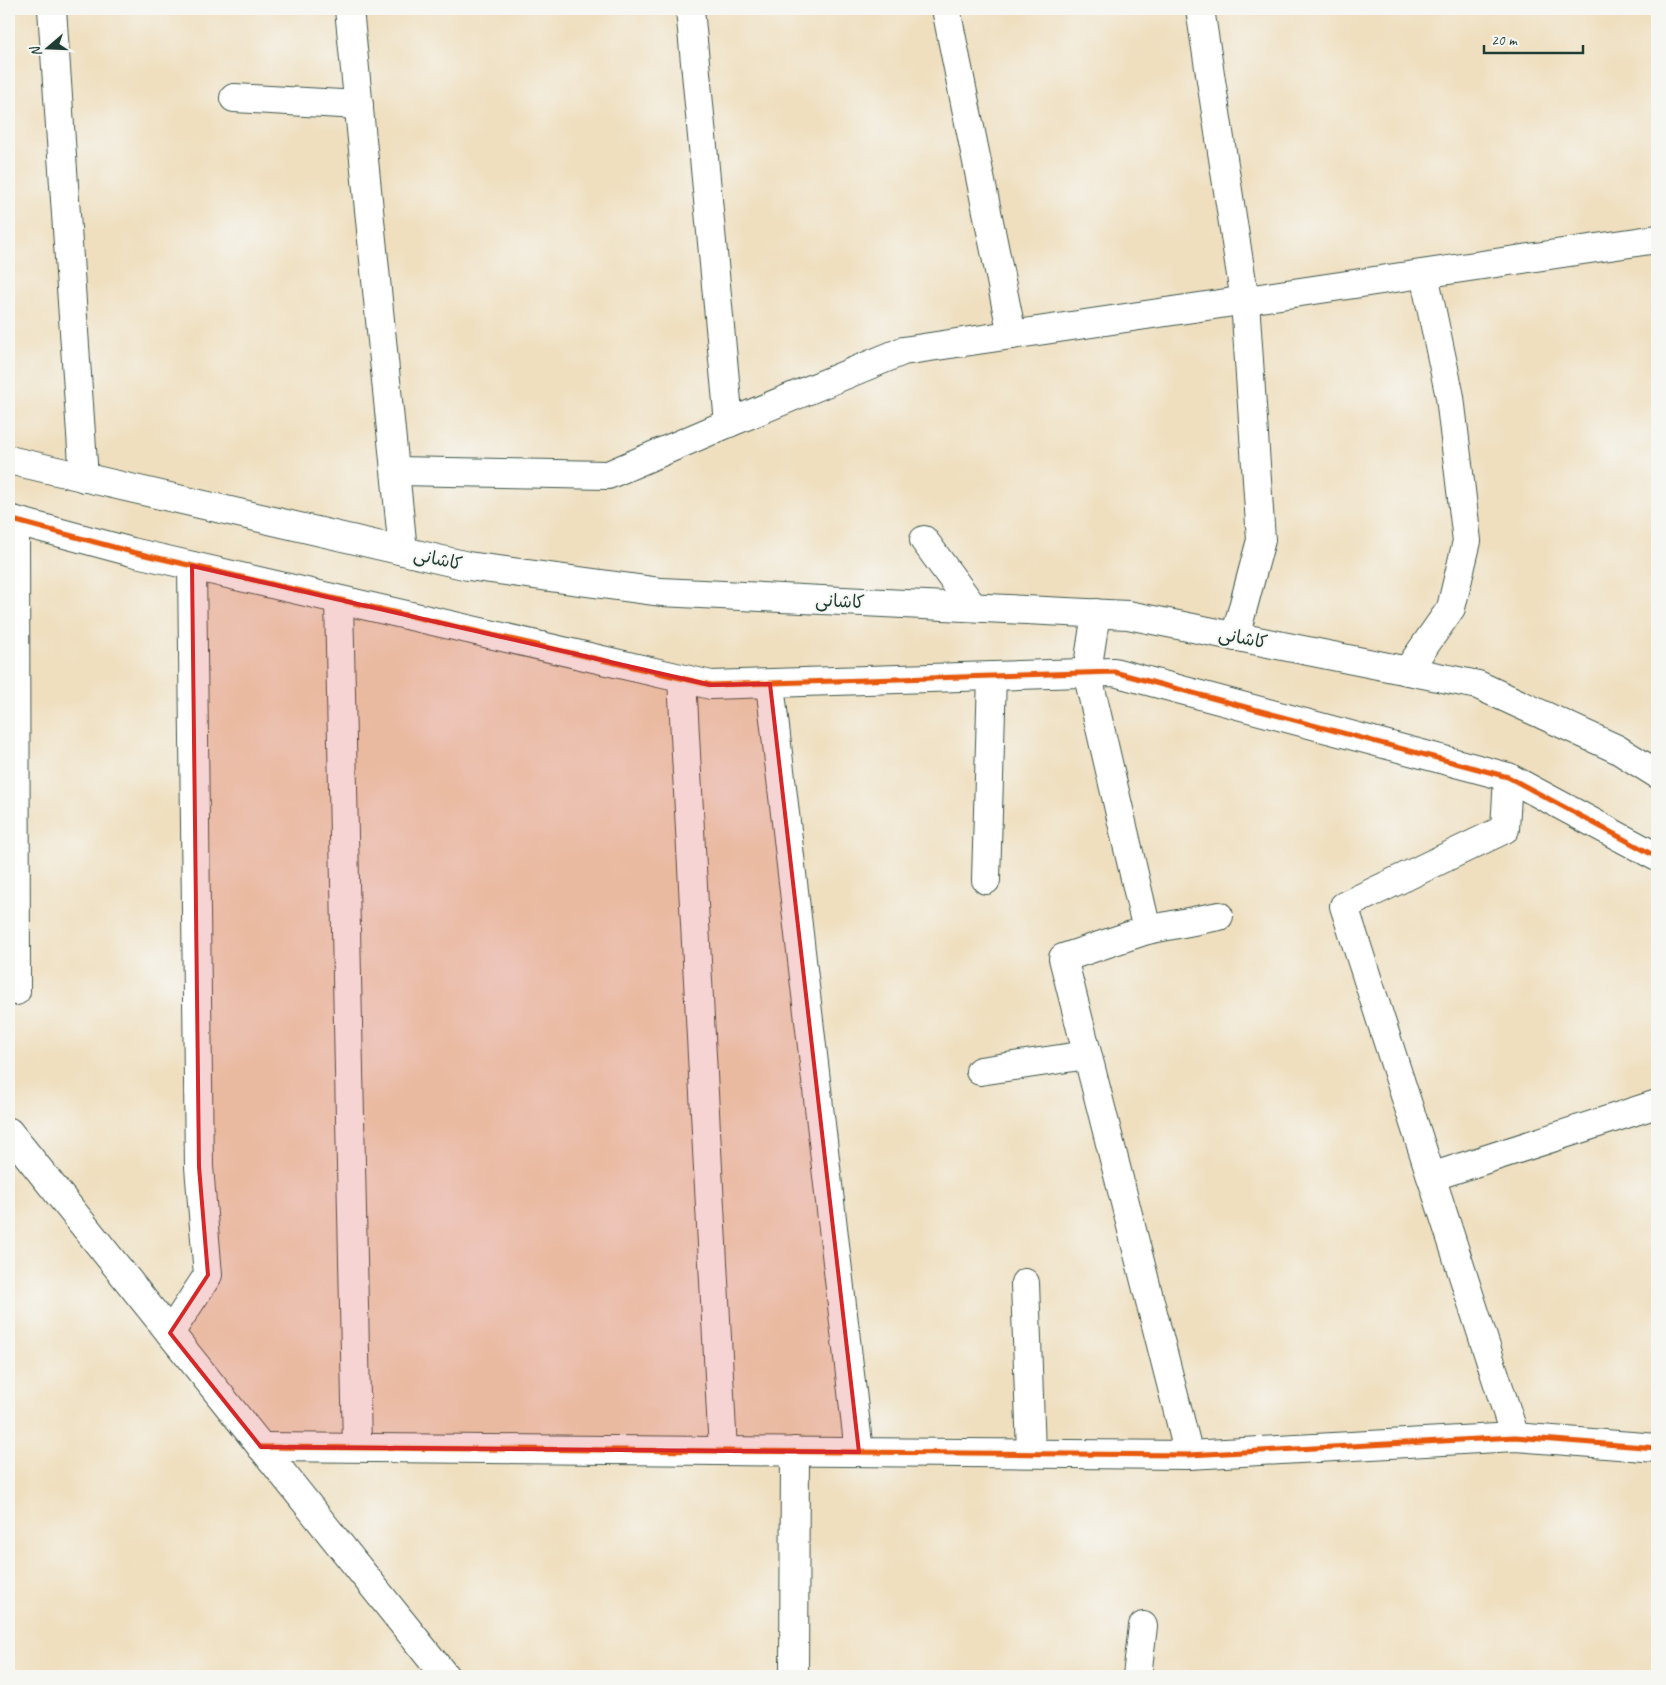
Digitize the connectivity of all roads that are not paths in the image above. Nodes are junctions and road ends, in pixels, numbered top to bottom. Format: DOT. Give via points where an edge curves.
graph roads {
  1 [pos="52,9"];
  2 [pos="349,9"];
  3 [pos="690,9"];
  4 [pos="946,9"];
  5 [pos="1200,9"];
  6 [pos="234,98"];
  7 [pos="358,105"];
  8 [pos="1657,239"];
  9 [pos="1424,274"];
  10 [pos="1245,301"];
  11 [pos="1012,335"];
  12 [pos="729,423"];
  13 [pos="9,460"];
  14 [pos="396,471"];
  15 [pos="84,478"];
  16 [pos="12,520"];
  17 [pos="924,540"];
  18 [pos="403,551"];
  19 [pos="192,566"];
  20 [pos="340,600"];
  21 [pos="973,607"];
  22 [pos="1096,613"];
  23 [pos="1235,637"];
  24 [pos="1407,671"];
  25 [pos="1088,672"];
  26 [pos="992,676"];
  27 [pos="682,679"];
  28 [pos="770,684"];
  29 [pos="1657,774"];
  30 [pos="1508,777"];
  31 [pos="1657,857"];
  32 [pos="986,880"];
  33 [pos="1219,916"];
  34 [pos="1146,930"];
  35 [pos="16,991"];
  36 [pos="1087,1055"];
  37 [pos="980,1071"];
  38 [pos="1657,1104"];
  39 [pos="9,1132"];
  40 [pos="1431,1177"];
  41 [pos="1025,1284"];
  42 [pos="170,1333"];
  43 [pos="1515,1437"];
  44 [pos="261,1446"];
  45 [pos="357,1447"];
  46 [pos="1657,1448"];
  47 [pos="723,1451"];
  48 [pos="795,1451"];
  49 [pos="859,1452"];
  50 [pos="1032,1454"];
  51 [pos="1189,1455"];
  52 [pos="1143,1626"];
  53 [pos="445,1676"];
  54 [pos="794,1676"];
  55 [pos="1137,1676"];
  1 -- 15 [label="street"];
  2 -- 7 [label="street"];
  3 -- 12 [label="street"];
  4 -- 11 [label="street"];
  5 -- 10 [label="street"];
  6 -- 7 [label="street"];
  7 -- 14 [label="street"];
  8 -- 9 [label="street"];
  9 -- 10 [label="street"];
  9 -- 24 [label="street" via="1450,397 1467,541 1451,608"];
  10 -- 11 [label="street"];
  10 -- 23 [label="street" via="1261,540"];
  11 -- 12 [label="street" via="904,352"];
  12 -- 14 [label="street" via="608,475"];
  13 -- 15 [label="street, کاشانی"];
  14 -- 18 [label="street"];
  15 -- 18 [label="street, کاشانی"];
  16 -- 19 [label="street"];
  16 -- 35 [label="street"];
  17 -- 21 [label="street"];
  18 -- 21 [label="street, کاشانی" via="468,566 660,592"];
  19 -- 20 [label="street"];
  19 -- 42 [label="street" via="199,1167 208,1275"];
  20 -- 27 [label="street"];
  20 -- 45 [label="street"];
  21 -- 22 [label="street, کاشانی"];
  22 -- 23 [label="street, کاشانی" via="1128,615"];
  22 -- 25 [label="street"];
  23 -- 24 [label="street, کاشانی"];
  24 -- 29 [label="street, کاشانی" via="1478,685 1617,749"];
  25 -- 26 [label="street"];
  25 -- 30 [label="street" via="1114,672"];
  25 -- 34 [label="street"];
  26 -- 28 [label="street"];
  26 -- 32 [label="street"];
  27 -- 28 [label="street" via="711,686"];
  27 -- 47 [label="street"];
  28 -- 49 [label="street"];
  30 -- 31 [label="street"];
  30 -- 40 [label="street" via="1505,829 1344,906"];
  33 -- 34 [label="street"];
  34 -- 36 [label="street" via="1063,958"];
  36 -- 37 [label="street"];
  36 -- 51 [label="street"];
  38 -- 40 [label="street"];
  39 -- 42 [label="street"];
  40 -- 43 [label="street"];
  41 -- 50 [label="street"];
  42 -- 44 [label="street"];
  43 -- 46 [label="street"];
  43 -- 51 [label="street"];
  44 -- 45 [label="street"];
  44 -- 53 [label="street"];
  45 -- 47 [label="street"];
  47 -- 48 [label="street"];
  48 -- 49 [label="street"];
  48 -- 54 [label="street"];
  49 -- 50 [label="street"];
  50 -- 51 [label="street"];
  52 -- 55 [label="street"];
}
